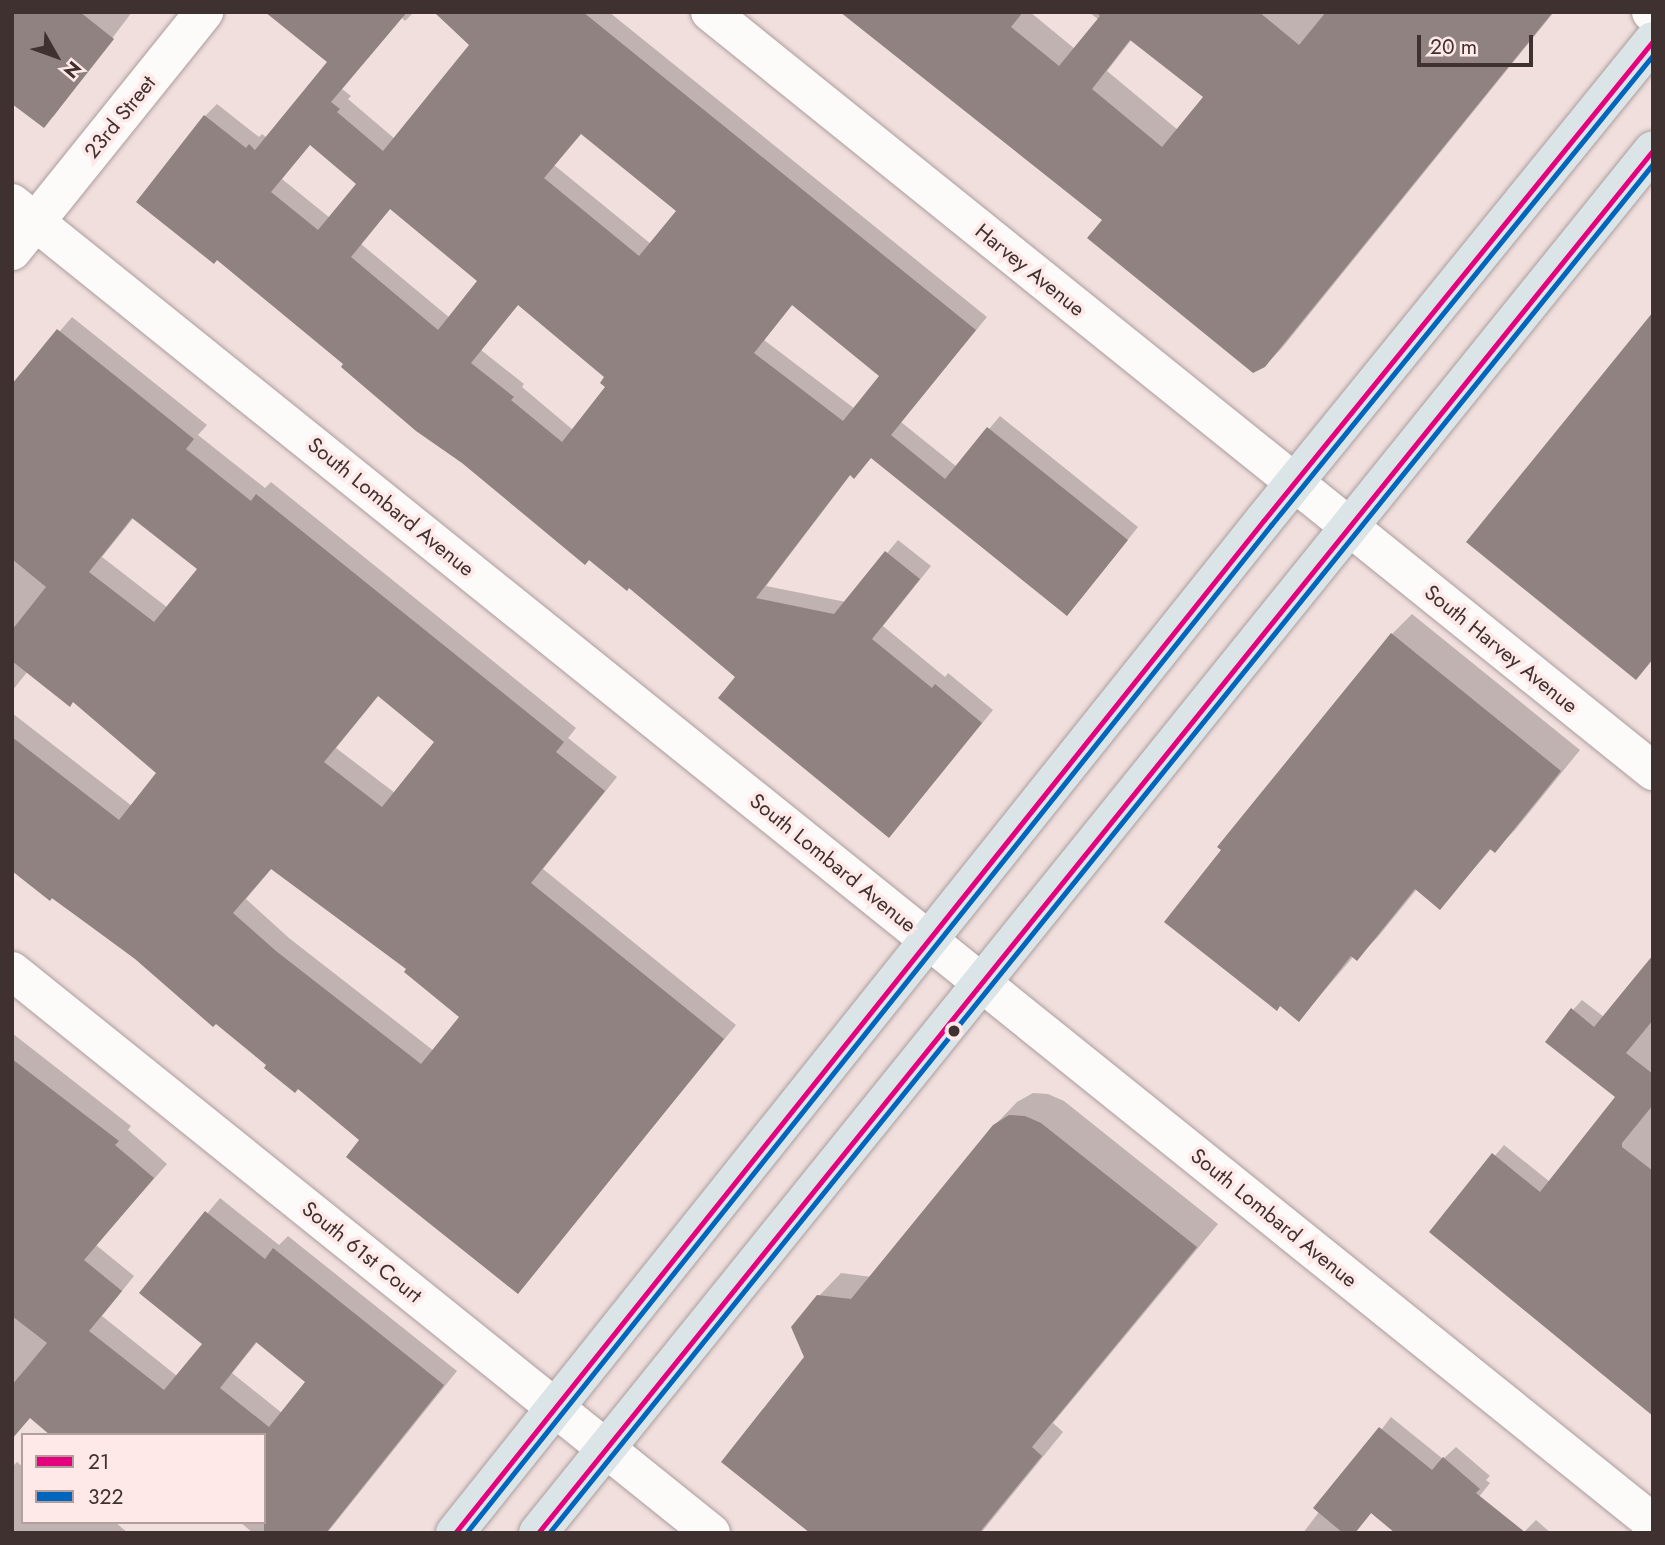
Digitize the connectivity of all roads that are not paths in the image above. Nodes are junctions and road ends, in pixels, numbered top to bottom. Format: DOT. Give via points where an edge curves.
graph roads {
  1 [pos="204,12"];
  2 [pos="710,12"];
  3 [pos="1653,41"];
  4 [pos="1653,150"];
  5 [pos="24,212"];
  6 [pos="12,251"];
  7 [pos="1295,483"];
  8 [pos="1350,528"];
  9 [pos="1653,771"];
  10 [pos="929,940"];
  11 [pos="12,971"];
  12 [pos="982,984"];
  13 [pos="555,1408"];
  14 [pos="606,1448"];
  15 [pos="1653,1523"];
  16 [pos="455,1533"];
  17 [pos="538,1533"];
  18 [pos="711,1533"];
  1 -- 5 [label="street, 23rd Street"];
  2 -- 7 [label="street, Harvey Avenue"];
  3 -- 7 [label="main road"];
  4 -- 8 [label="main road"];
  5 -- 6 [label="street, 23rd Street"];
  5 -- 10 [label="street, South Lombard Avenue"];
  7 -- 8 [label="street, Harvey Avenue"];
  7 -- 10 [label="main road"];
  8 -- 9 [label="street, South Harvey Avenue"];
  8 -- 12 [label="main road"];
  10 -- 12 [label="street, South Lombard Avenue"];
  10 -- 13 [label="main road"];
  11 -- 13 [label="street, South 61st Court"];
  12 -- 14 [label="main road"];
  12 -- 15 [label="street, South Lombard Avenue"];
  13 -- 14 [label="street, South 61st Court"];
  13 -- 16 [label="main road"];
  14 -- 17 [label="main road"];
  14 -- 18 [label="street, South 61st Court"];
}
